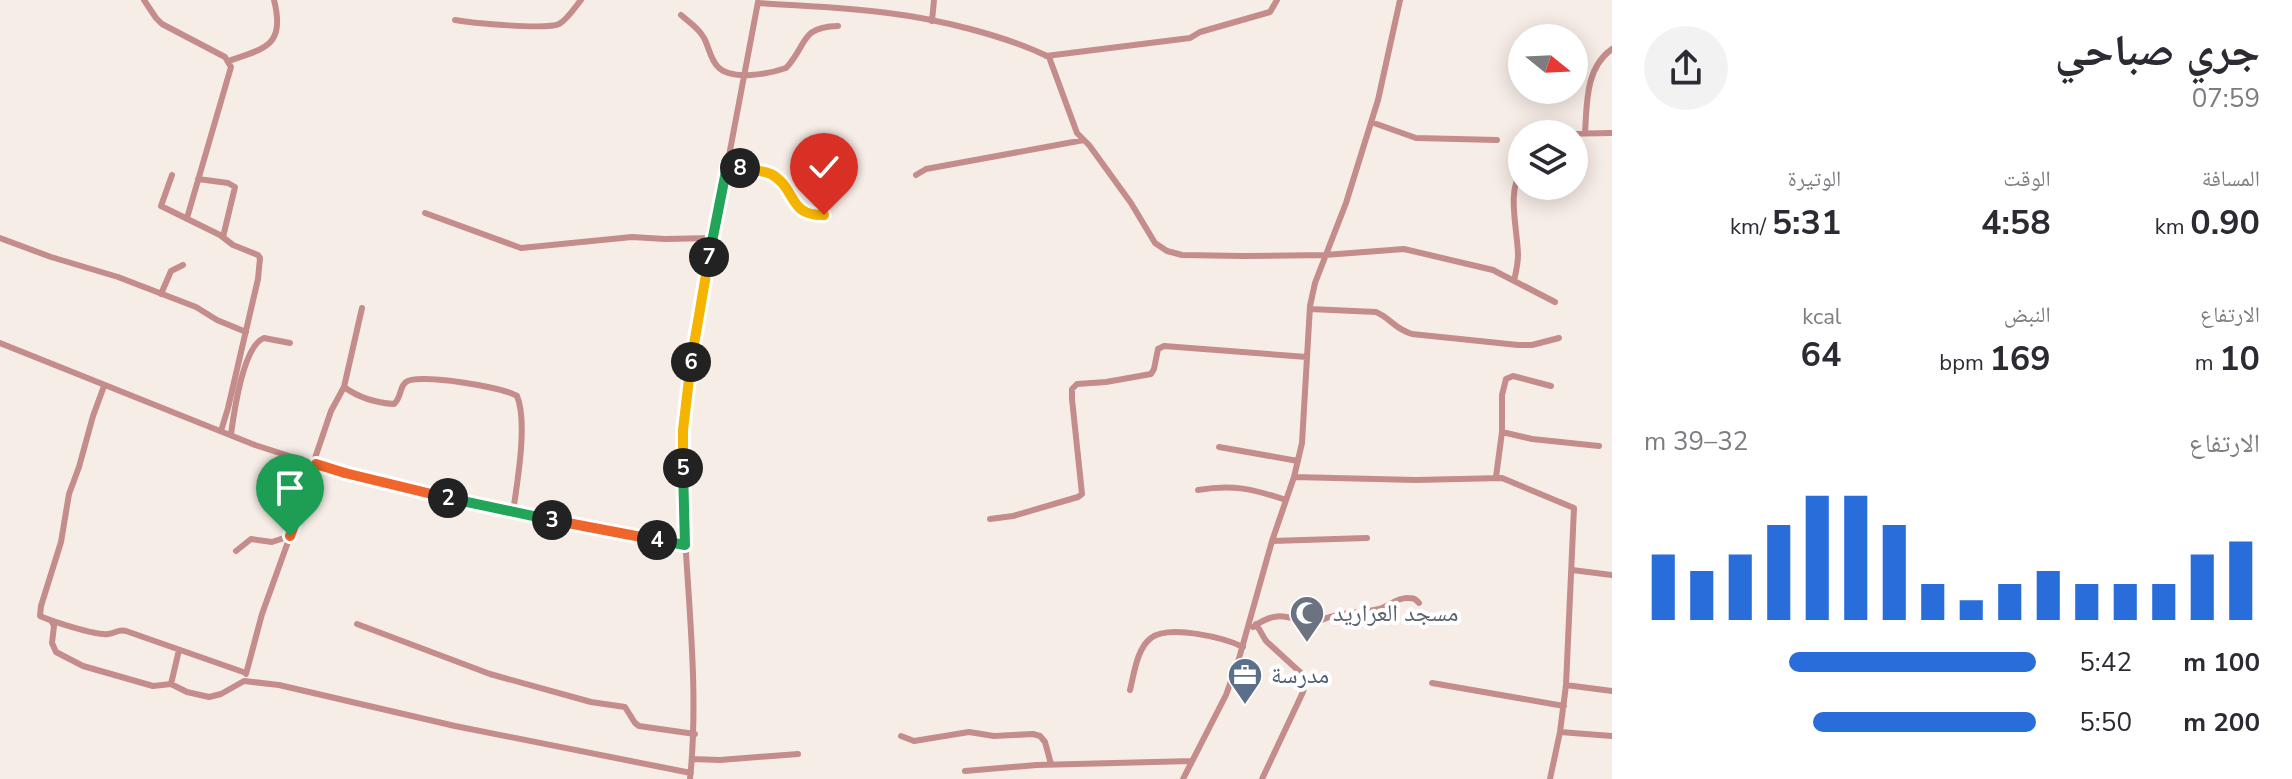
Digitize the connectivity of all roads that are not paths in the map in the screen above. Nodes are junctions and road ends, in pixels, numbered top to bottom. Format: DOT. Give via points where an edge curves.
graph roads {
  1 [pos="144,0"];
  2 [pos="274,0"];
  3 [pos="581,0"];
  4 [pos="934,0"];
  5 [pos="1277,0"];
  6 [pos="1400,0"];
  7 [pos="758,1"];
  8 [pos="681,15"];
  9 [pos="455,20"];
  10 [pos="932,21"];
  11 [pos="838,26"];
  12 [pos="1612,49"];
  13 [pos="1046,56"];
  14 [pos="229,61"];
  15 [pos="744,76"];
  16 [pos="1586,120"];
  17 [pos="1371,122"];
  18 [pos="1588,133"];
  19 [pos="1612,133"];
  20 [pos="1084,140"];
  21 [pos="1497,140"];
  22 [pos="727,166"];
  23 [pos="172,175"];
  24 [pos="916,175"];
  25 [pos="198,179"];
  26 [pos="1514,200"];
  27 [pos="425,213"];
  28 [pos="824,215"];
  29 [pos="187,218"];
  30 [pos="223,237"];
  31 [pos="0,238"];
  32 [pos="713,238"];
  33 [pos="1325,255"];
  34 [pos="183,265"];
  35 [pos="1514,281"];
  36 [pos="161,294"];
  37 [pos="1555,302"];
  38 [pos="362,308"];
  39 [pos="1310,309"];
  40 [pos="246,332"];
  41 [pos="1559,338"];
  42 [pos="0,343"];
  43 [pos="290,343"];
  44 [pos="1307,357"];
  45 [pos="104,386"];
  46 [pos="1551,386"];
  47 [pos="344,387"];
  48 [pos="221,431"];
  49 [pos="1502,432"];
  50 [pos="231,434"];
  51 [pos="1599,446"];
  52 [pos="1219,447"];
  53 [pos="1298,461"];
  54 [pos="314,464"];
  55 [pos="1294,477"];
  56 [pos="1496,477"];
  57 [pos="1198,490"];
  58 [pos="1286,500"];
  59 [pos="513,512"];
  60 [pos="990,519"];
  61 [pos="290,536"];
  62 [pos="1367,538"];
  63 [pos="1272,541"];
  64 [pos="685,545"];
  65 [pos="236,551"];
  66 [pos="1572,570"];
  67 [pos="1612,575"];
  68 [pos="1419,603"];
  69 [pos="52,622"];
  70 [pos="357,624"];
  71 [pos="1256,624"];
  72 [pos="1248,631"];
  73 [pos="1243,647"];
  74 [pos="179,650"];
  75 [pos="245,677"];
  76 [pos="1432,683"];
  77 [pos="171,684"];
  78 [pos="1566,685"];
  79 [pos="1130,690"];
  80 [pos="1612,691"];
  81 [pos="1564,706"];
  82 [pos="1560,732"];
  83 [pos="695,734"];
  84 [pos="901,736"];
  85 [pos="1612,736"];
  86 [pos="798,754"];
  87 [pos="692,759"];
  88 [pos="1192,761"];
  89 [pos="1051,764"];
  90 [pos="965,771"];
  91 [pos="691,776"];
  92 [pos="1183,779"];
  93 [pos="1262,779"];
  94 [pos="1550,779"];
  1 -- 14 [label="street" via="162,24"];
  2 -- 14 [label="street" via="277,23 269,45"];
  3 -- 9 [label="street" via="554,25"];
  4 -- 10 [label="street"];
  5 -- 13 [label="street" via="1270,12 1190,38"];
  6 -- 17 [label="street"];
  7 -- 10 [label="street"];
  7 -- 15 [label="street"];
  8 -- 15 [label="street" via="704,37 720,69"];
  10 -- 13 [label="street"];
  11 -- 15 [label="street" via="814,30 786,68"];
  12 -- 16 [label="street" via="1601,57 1591,78"];
  13 -- 20 [label="street"];
  14 -- 25 [label="street" via="229,79"];
  15 -- 22 [label="street"];
  17 -- 21 [label="street" via="1416,138"];
  17 -- 33 [label="street"];
  18 -- 19 [label="street"];
  20 -- 24 [label="street"];
  20 -- 33 [label="street" via="1155,243 1167,251"];
  22 -- 28 [label="street" via="772,175 798,209"];
  22 -- 32 [label="street"];
  23 -- 29 [label="street" via="161,205"];
  25 -- 29 [label="street"];
  25 -- 30 [label="street" via="235,186"];
  26 -- 35 [label="street"];
  27 -- 32 [label="street" via="521,248 632,237"];
  29 -- 30 [label="street"];
  30 -- 40 [label="street" via="260,258"];
  31 -- 36 [label="street"];
  32 -- 64 [label="street" via="683,430"];
  33 -- 35 [label="street" via="1404,249 1480,265"];
  33 -- 39 [label="street"];
  34 -- 36 [label="street" via="171,271"];
  35 -- 37 [label="street"];
  36 -- 40 [label="street"];
  38 -- 47 [label="street"];
  39 -- 41 [label="street" via="1376,312 1412,334 1518,345"];
  39 -- 44 [label="street"];
  40 -- 48 [label="street"];
  42 -- 45 [label="street"];
  43 -- 50 [label="street" via="264,338 255,343"];
  44 -- 53 [label="street"];
  44 -- 60 [label="street" via="1164,346 1158,349 1151,374 1074,386 1082,494"];
  45 -- 48 [label="street"];
  45 -- 69 [label="street" via="39,611"];
  46 -- 49 [label="street" via="1513,376 1506,379"];
  47 -- 54 [label="street"];
  47 -- 59 [label="street" via="383,404 394,404 402,386 412,380 502,389 517,396 521,424"];
  48 -- 50 [label="street"];
  49 -- 51 [label="street"];
  49 -- 56 [label="street"];
  50 -- 54 [label="street"];
  52 -- 53 [label="street"];
  53 -- 55 [label="street"];
  54 -- 59 [label="street"];
  54 -- 61 [label="street"];
  55 -- 56 [label="street"];
  55 -- 58 [label="street"];
  56 -- 66 [label="street" via="1574,508"];
  57 -- 58 [label="street" via="1222,486"];
  58 -- 63 [label="street"];
  59 -- 64 [label="street"];
  61 -- 65 [label="street" via="272,542 251,539"];
  61 -- 75 [label="street"];
  62 -- 63 [label="street"];
  63 -- 72 [label="street"];
  64 -- 83 [label="street"];
  66 -- 67 [label="street"];
  66 -- 78 [label="street"];
  68 -- 71 [label="street" via="1402,599 1316,621 1270,616"];
  69 -- 74 [label="street" via="106,635 119,629"];
  69 -- 77 [label="street" via="57,653 153,686"];
  70 -- 83 [label="street" via="490,674 625,707 639,726"];
  71 -- 72 [label="street"];
  71 -- 93 [label="street" via="1306,682"];
  72 -- 73 [label="street"];
  73 -- 79 [label="street" via="1219,638 1156,635 1138,658"];
  73 -- 88 [label="street" via="1226,695"];
  74 -- 75 [label="street"];
  74 -- 77 [label="street"];
  75 -- 77 [label="street" via="240,685 212,697"];
  75 -- 91 [label="street"];
  76 -- 81 [label="street"];
  78 -- 80 [label="street"];
  78 -- 81 [label="street"];
  81 -- 82 [label="street"];
  82 -- 85 [label="street"];
  82 -- 94 [label="street"];
  83 -- 87 [label="street"];
  84 -- 89 [label="street" via="914,741 969,732 1033,734 1045,742"];
  86 -- 87 [label="street"];
  87 -- 91 [label="street"];
  88 -- 89 [label="street"];
  88 -- 92 [label="street"];
  89 -- 90 [label="street"];
}
